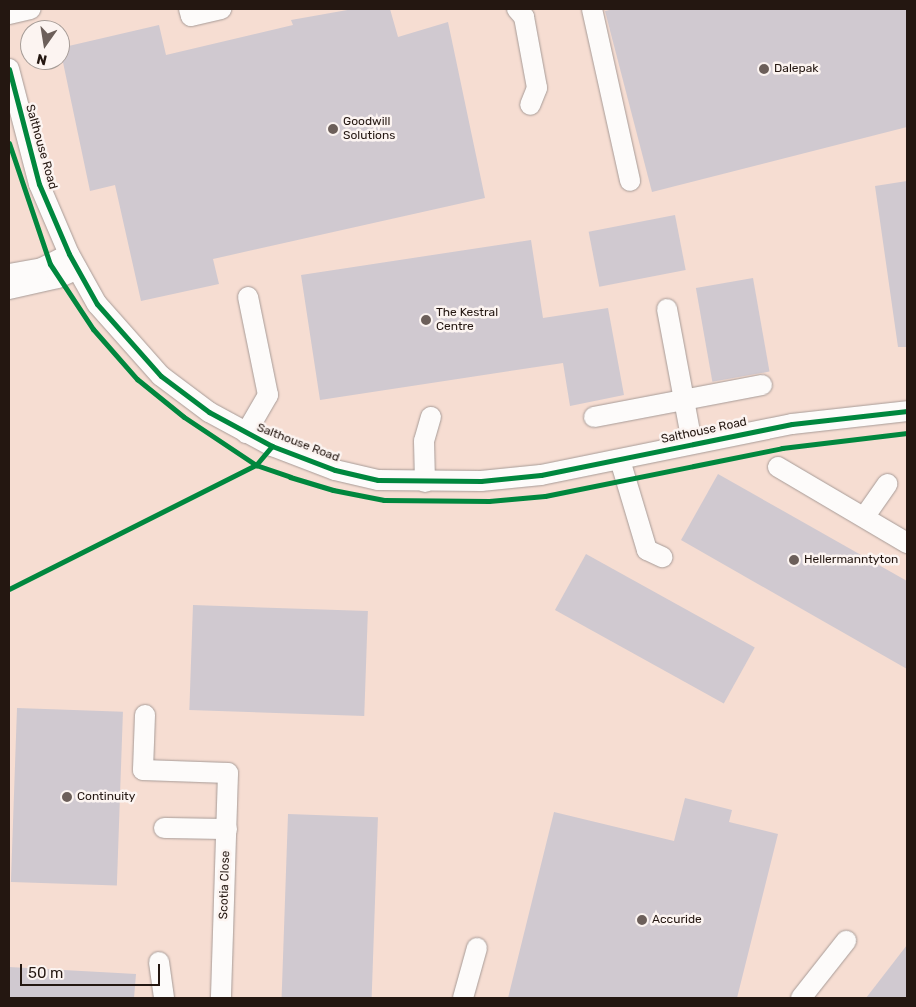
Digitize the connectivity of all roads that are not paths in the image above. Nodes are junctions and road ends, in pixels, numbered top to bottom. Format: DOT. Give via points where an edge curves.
graph roads {
  1 [pos="30,9"];
  2 [pos="189,9"];
  3 [pos="221,9"];
  4 [pos="517,9"];
  5 [pos="592,9"];
  6 [pos="9,14"];
  7 [pos="9,69"];
  8 [pos="530,105"];
  9 [pos="630,181"];
  10 [pos="73,262"];
  11 [pos="9,274"];
  12 [pos="9,289"];
  13 [pos="248,297"];
  14 [pos="667,309"];
  15 [pos="762,385"];
  16 [pos="684,398"];
  17 [pos="907,411"];
  18 [pos="594,416"];
  19 [pos="431,417"];
  20 [pos="246,433"];
  21 [pos="692,442"];
  22 [pos="620,460"];
  23 [pos="778,467"];
  24 [pos="425,482"];
  25 [pos="887,484"];
  26 [pos="865,516"];
  27 [pos="907,543"];
  28 [pos="662,557"];
  29 [pos="144,715"];
  30 [pos="164,828"];
  31 [pos="226,829"];
  32 [pos="846,941"];
  33 [pos="477,948"];
  34 [pos="159,962"];
  35 [pos="164,998"];
  36 [pos="222,998"];
  37 [pos="463,998"];
  38 [pos="801,998"];
  1 -- 6 [label="street"];
  2 -- 3 [label="street" via="191,16"];
  4 -- 8 [label="street" via="524,17 537,88"];
  5 -- 9 [label="street"];
  7 -- 10 [label="street, Salthouse Road" via="39,184"];
  10 -- 11 [label="street"];
  10 -- 12 [label="street" via="58,278"];
  10 -- 20 [label="street, Salthouse Road" via="97,304 161,376 209,412"];
  13 -- 20 [label="street" via="268,395"];
  14 -- 16 [label="street"];
  15 -- 16 [label="street"];
  16 -- 18 [label="street"];
  16 -- 21 [label="street"];
  17 -- 21 [label="street, Salthouse Road" via="792,424"];
  19 -- 24 [label="street" via="424,441"];
  20 -- 24 [label="street, Salthouse Road" via="336,470 378,480"];
  21 -- 22 [label="street, Salthouse Road"];
  22 -- 24 [label="street, Salthouse Road" via="541,476"];
  22 -- 28 [label="street" via="647,550"];
  23 -- 26 [label="street"];
  25 -- 26 [label="street"];
  26 -- 27 [label="street"];
  29 -- 31 [label="street, Scotia Close" via="143,770 228,772"];
  30 -- 31 [label="street"];
  31 -- 36 [label="street, Scotia Close"];
  32 -- 38 [label="street"];
  33 -- 37 [label="street"];
  34 -- 35 [label="street"];
}
